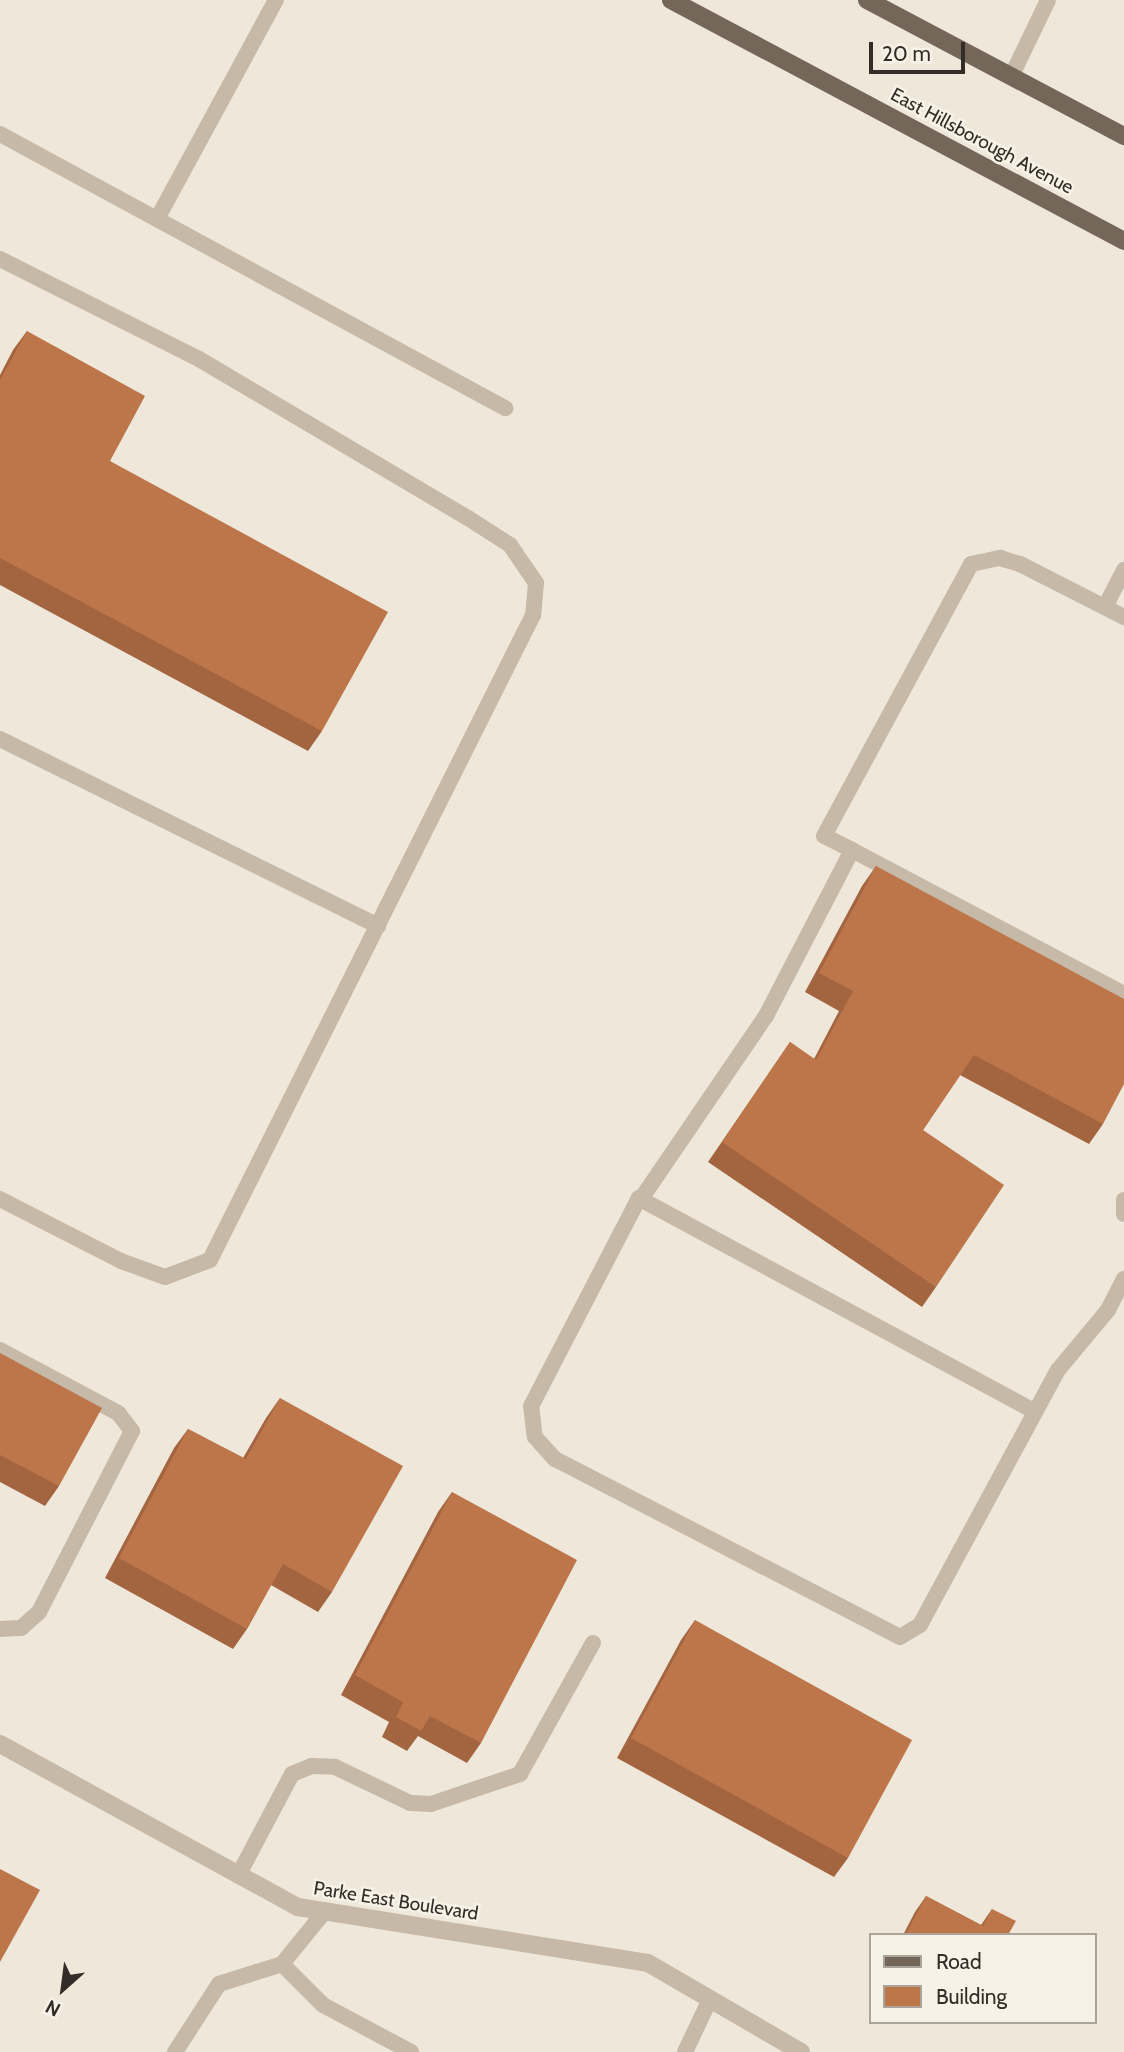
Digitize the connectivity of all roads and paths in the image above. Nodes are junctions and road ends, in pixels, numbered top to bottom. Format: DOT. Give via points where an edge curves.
graph roads {
  1 [pos="276,0"];
  2 [pos="671,0"];
  3 [pos="867,0"];
  4 [pos="1048,0"];
  5 [pos="1011,77"];
  6 [pos="0,134"];
  7 [pos="1124,136"];
  8 [pos="157,219"];
  9 [pos="1124,241"];
  10 [pos="0,259"];
  11 [pos="505,408"];
  12 [pos="1124,570"];
  13 [pos="1105,607"];
  14 [pos="1124,617"];
  15 [pos="0,739"];
  16 [pos="852,850"];
  17 [pos="378,926"];
  18 [pos="1124,994"];
  19 [pos="0,1199"];
  20 [pos="641,1199"];
  21 [pos="1124,1199"];
  22 [pos="1124,1214"];
  23 [pos="1124,1279"];
  24 [pos="0,1350"];
  25 [pos="1034,1411"];
  26 [pos="0,1629"];
  27 [pos="593,1643"];
  28 [pos="0,1744"];
  29 [pos="239,1874"];
  30 [pos="325,1911"];
  31 [pos="282,1964"];
  32 [pos="710,1999"];
  33 [pos="175,2052"];
  34 [pos="411,2052"];
  35 [pos="685,2052"];
  36 [pos="801,2052"];
  1 -- 8 [label="lane"];
  2 -- 9 [label="main road, East Hillsborough Avenue"];
  3 -- 5 [label="main road"];
  4 -- 5 [label="lane"];
  5 -- 7 [label="main road"];
  6 -- 8 [label="lane"];
  8 -- 11 [label="lane"];
  10 -- 17 [label="lane" via="199,359 468,518 510,545 536,583 533,615"];
  12 -- 13 [label="lane"];
  13 -- 14 [label="lane"];
  13 -- 16 [label="lane" via="1010,561 971,564 824,836"];
  15 -- 17 [label="lane"];
  16 -- 18 [label="lane"];
  16 -- 20 [label="lane" via="765,1016"];
  17 -- 19 [label="lane" via="210,1260 165,1277 121,1261"];
  20 -- 25 [label="lane"];
  20 -- 25 [label="lane" via="531,1406 535,1437 555,1459 900,1637 920,1625"];
  21 -- 22 [label="lane"];
  23 -- 25 [label="lane"];
  24 -- 26 [label="lane" via="118,1413 132,1431 39,1612 21,1628"];
  27 -- 29 [label="lane" via="520,1774 431,1804 410,1803 335,1767 312,1766 292,1774"];
  28 -- 29 [label="street, Parke East Boulevard"];
  29 -- 30 [label="street, Parke East Boulevard" via="298,1907"];
  30 -- 31 [label="lane"];
  30 -- 32 [label="street, Parke East Boulevard" via="648,1963"];
  31 -- 33 [label="lane" via="219,1984"];
  31 -- 34 [label="lane" via="323,2006"];
  32 -- 35 [label="lane"];
  32 -- 36 [label="street, Parke East Boulevard"];
}
